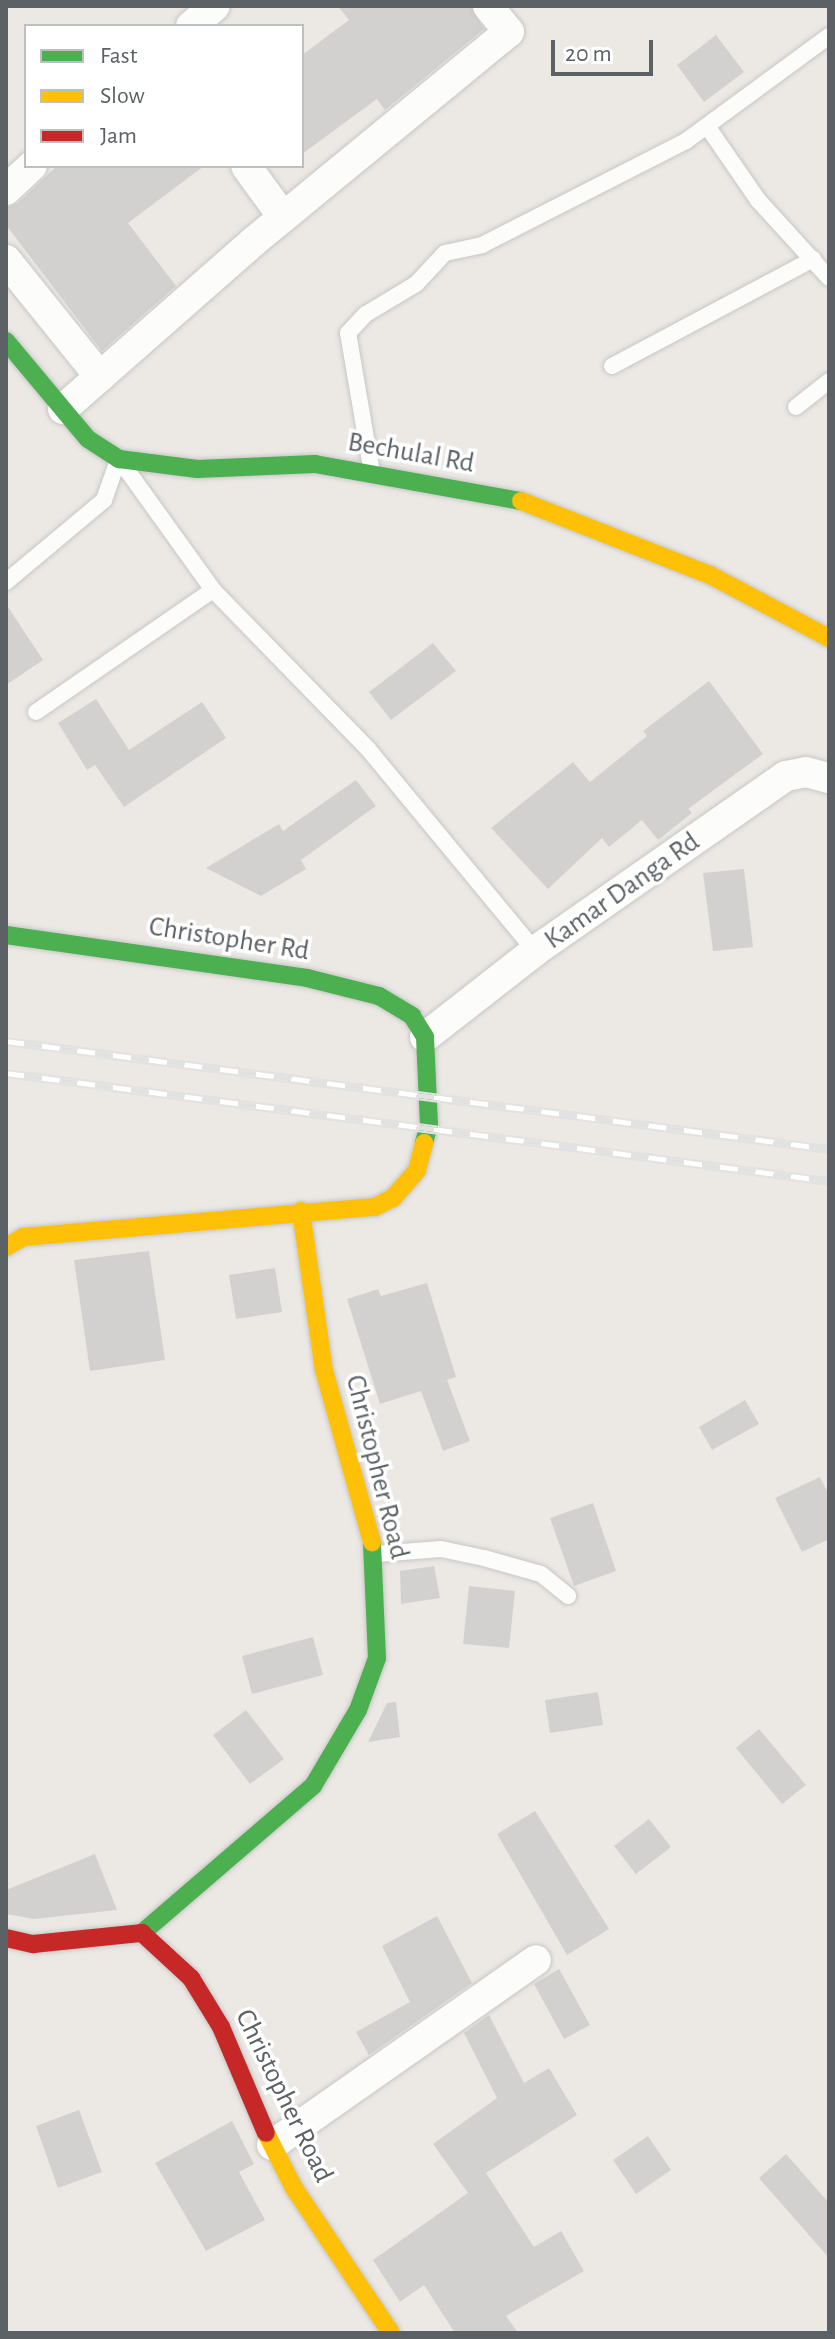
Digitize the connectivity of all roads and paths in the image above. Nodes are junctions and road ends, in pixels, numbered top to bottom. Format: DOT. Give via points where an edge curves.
graph roads {
  1 [pos="215,6"];
  2 [pos="488,6"];
  3 [pos="193,24"];
  4 [pos="827,41"];
  5 [pos="707,126"];
  6 [pos="30,168"];
  7 [pos="247,168"];
  8 [pos="6,190"];
  9 [pos="283,217"];
  10 [pos="813,259"];
  11 [pos="6,260"];
  12 [pos="829,278"];
  13 [pos="6,341"];
  14 [pos="612,366"];
  15 [pos="100,377"];
  16 [pos="829,381"];
  17 [pos="796,407"];
  18 [pos="63,409"];
  19 [pos="119,459"];
  20 [pos="372,475"];
  21 [pos="6,582"];
  22 [pos="213,590"];
  23 [pos="829,638"];
  24 [pos="36,712"];
  25 [pos="829,778"];
  26 [pos="6,935"];
  27 [pos="535,951"];
  28 [pos="425,1037"];
  29 [pos="301,1211"];
  30 [pos="6,1247"];
  31 [pos="375,1554"];
  32 [pos="568,1596"];
  33 [pos="142,1933"];
  34 [pos="6,1938"];
  35 [pos="536,1960"];
  36 [pos="272,2145"];
  37 [pos="391,2333"];
  1 -- 3 [label="street"];
  2 -- 9 [label="street" via="509,32"];
  4 -- 5 [label="lane"];
  5 -- 10 [label="lane" via="758,200"];
  5 -- 20 [label="lane" via="572,203 482,245 445,253 416,284 366,314 348,333"];
  6 -- 8 [label="street"];
  7 -- 9 [label="street"];
  9 -- 15 [label="street"];
  10 -- 12 [label="lane"];
  10 -- 14 [label="lane"];
  11 -- 15 [label="street"];
  13 -- 18 [label="street, Bechulal Rd"];
  15 -- 18 [label="street"];
  16 -- 17 [label="lane"];
  18 -- 19 [label="street, Bechulal Rd" via="88,439"];
  19 -- 20 [label="street, Bechulal Rd" via="197,469 315,464"];
  19 -- 21 [label="lane" via="104,500"];
  19 -- 22 [label="lane"];
  20 -- 23 [label="street, Bechulal Rd" via="533,503 710,575"];
  22 -- 24 [label="lane"];
  22 -- 27 [label="lane" via="368,749"];
  25 -- 27 [label="street, Kamar Danga Rd" via="806,772 786,776"];
  26 -- 28 [label="street, Christopher Rd" via="307,978 379,996 412,1016"];
  27 -- 28 [label="street, Kamar Danga Rd"];
  28 -- 29 [label="street" via="429,1125 417,1170 407,1185 375,1207"];
  29 -- 30 [label="street" via="23,1237"];
  29 -- 31 [label="street, Christopher Road" via="324,1370"];
  31 -- 32 [label="lane" via="441,1549 484,1558 541,1574"];
  31 -- 33 [label="street, Christopher Road" via="377,1658 358,1710 313,1786"];
  33 -- 34 [label="street" via="33,1944"];
  33 -- 36 [label="street, Christopher Road" via="191,1978 221,2027"];
  35 -- 36 [label="street"];
  36 -- 37 [label="street, Christopher Road" via="294,2188"];
}
